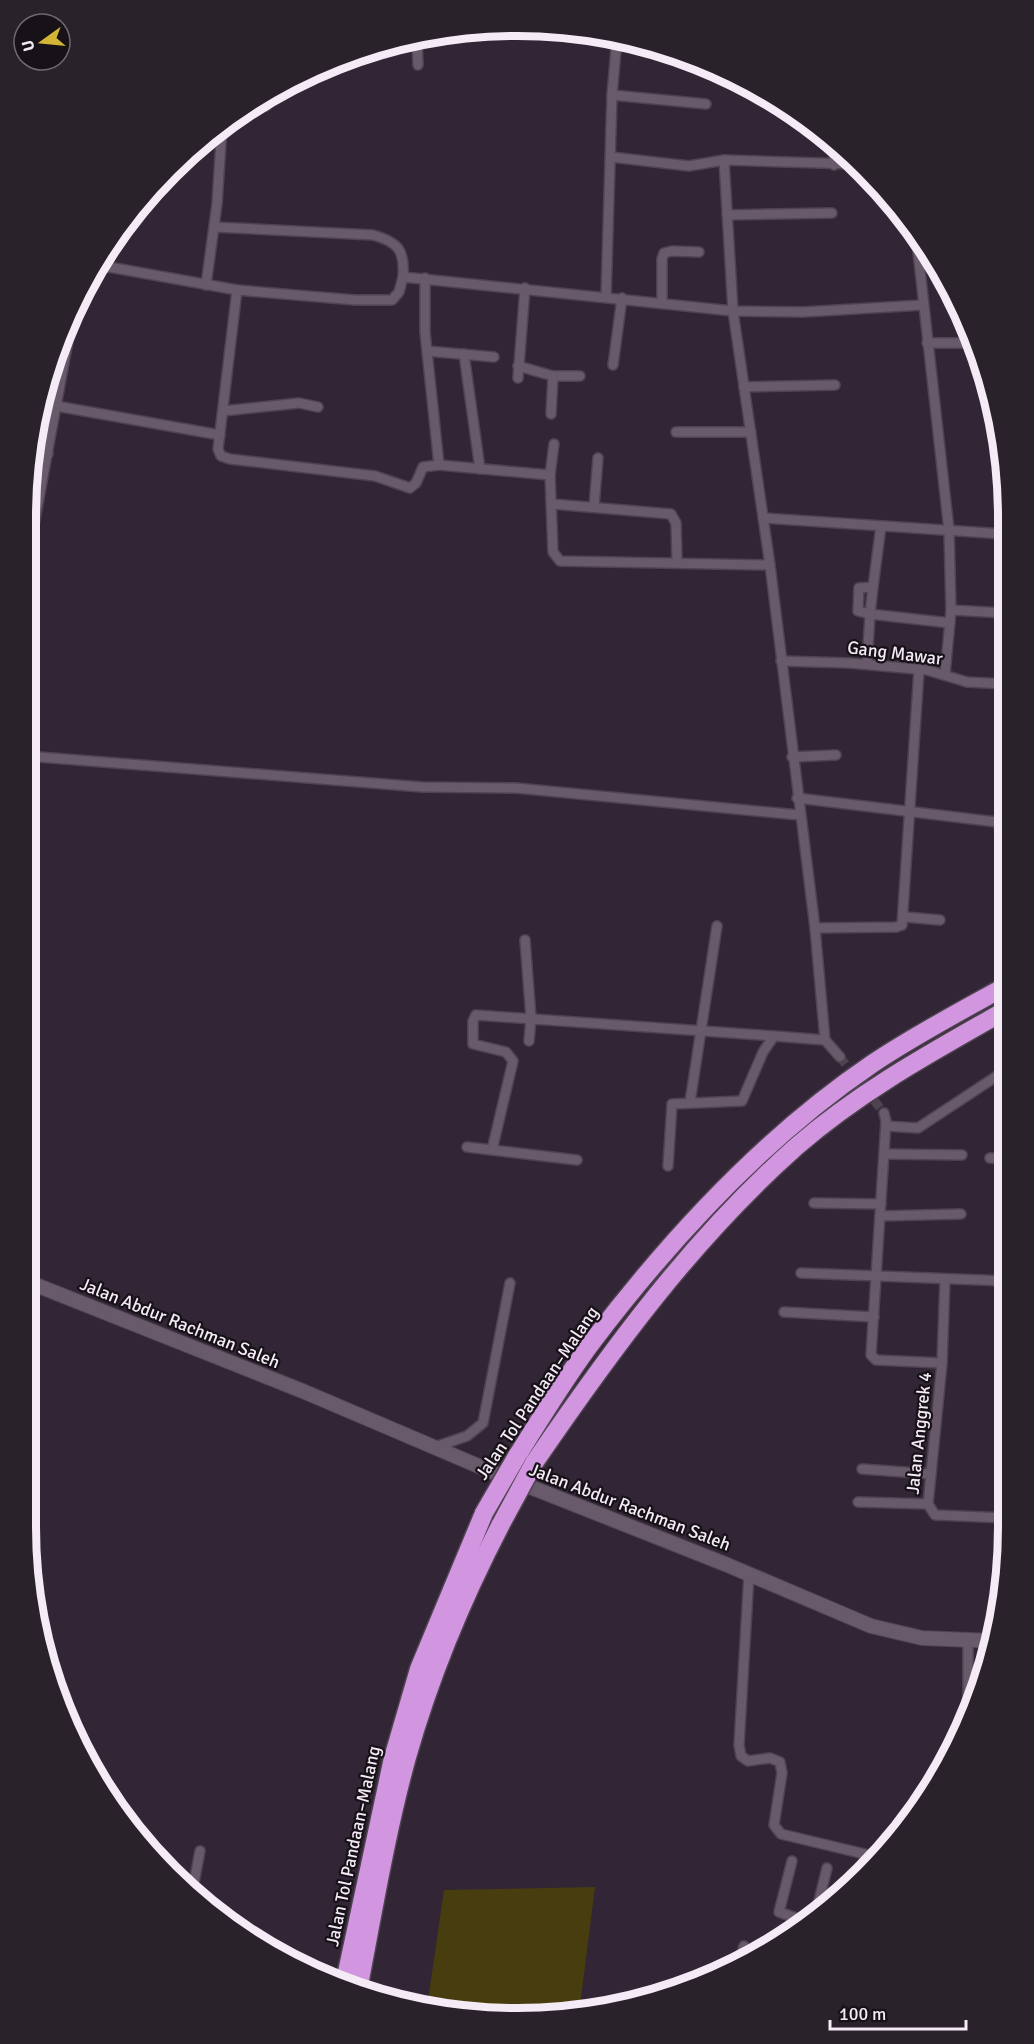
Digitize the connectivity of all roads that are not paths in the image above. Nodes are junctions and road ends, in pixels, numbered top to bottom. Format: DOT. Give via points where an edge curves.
graph roads {
  1 [pos="417,46"];
  2 [pos="616,46"];
  3 [pos="418,65"];
  4 [pos="612,95"];
  5 [pos="706,104"];
  6 [pos="221,137"];
  7 [pos="835,156"];
  8 [pos="611,157"];
  9 [pos="724,160"];
  10 [pos="844,164"];
  11 [pos="834,165"];
  12 [pos="832,213"];
  13 [pos="727,215"];
  14 [pos="214,227"];
  15 [pos="918,251"];
  16 [pos="699,252"];
  17 [pos="106,267"];
  18 [pos="403,277"];
  19 [pos="425,278"];
  20 [pos="206,285"];
  21 [pos="525,288"];
  22 [pos="237,290"];
  23 [pos="606,297"];
  24 [pos="622,298"];
  25 [pos="662,301"];
  26 [pos="923,305"];
  27 [pos="734,311"];
  28 [pos="927,343"];
  29 [pos="965,343"];
  30 [pos="66,351"];
  31 [pos="427,351"];
  32 [pos="464,354"];
  33 [pos="494,357"];
  34 [pos="613,365"];
  35 [pos="518,366"];
  36 [pos="553,376"];
  37 [pos="580,376"];
  38 [pos="518,378"];
  39 [pos="835,384"];
  40 [pos="744,387"];
  41 [pos="53,389"];
  42 [pos="59,390"];
  43 [pos="56,406"];
  44 [pos="318,407"];
  45 [pos="223,411"];
  46 [pos="551,414"];
  47 [pos="676,432"];
  48 [pos="751,432"];
  49 [pos="220,435"];
  50 [pos="554,444"];
  51 [pos="40,453"];
  52 [pos="48,454"];
  53 [pos="598,458"];
  54 [pos="439,465"];
  55 [pos="480,469"];
  56 [pos="550,475"];
  57 [pos="552,504"];
  58 [pos="594,507"];
  59 [pos="36,514"];
  60 [pos="763,518"];
  61 [pos="881,526"];
  62 [pos="949,530"];
  63 [pos="998,534"];
  64 [pos="677,562"];
  65 [pos="770,565"];
  66 [pos="873,587"];
  67 [pos="951,610"];
  68 [pos="998,613"];
  69 [pos="870,614"];
  70 [pos="950,623"];
  71 [pos="781,661"];
  72 [pos="867,664"];
  73 [pos="919,670"];
  74 [pos="945,675"];
  75 [pos="998,684"];
  76 [pos="836,755"];
  77 [pos="36,757"];
  78 [pos="792,757"];
  79 [pos="797,798"];
  80 [pos="909,811"];
  81 [pos="799,815"];
  82 [pos="998,822"];
  83 [pos="905,917"];
  84 [pos="940,920"];
  85 [pos="717,926"];
  86 [pos="815,928"];
  87 [pos="525,940"];
  88 [pos="998,990"];
  89 [pos="998,1015"];
  90 [pos="531,1018"];
  91 [pos="701,1031"];
  92 [pos="774,1036"];
  93 [pos="825,1040"];
  94 [pos="529,1041"];
  95 [pos="840,1057"];
  96 [pos="998,1075"];
  97 [pos="690,1102"];
  98 [pos="884,1113"];
  99 [pos="886,1126"];
  100 [pos="467,1147"];
  101 [pos="492,1150"];
  102 [pos="884,1154"];
  103 [pos="962,1155"];
  104 [pos="990,1158"];
  105 [pos="998,1158"];
  106 [pos="577,1160"];
  107 [pos="668,1166"];
  108 [pos="814,1203"];
  109 [pos="881,1204"];
  110 [pos="961,1214"];
  111 [pos="880,1216"];
  112 [pos="801,1273"];
  113 [pos="877,1274"];
  114 [pos="945,1279"];
  115 [pos="998,1281"];
  116 [pos="510,1283"];
  117 [pos="36,1287"];
  118 [pos="784,1312"];
  119 [pos="874,1317"];
  120 [pos="942,1363"];
  121 [pos="435,1447"];
  122 [pos="862,1469"];
  123 [pos="931,1474"];
  124 [pos="858,1502"];
  125 [pos="928,1504"];
  126 [pos="998,1518"];
  127 [pos="749,1574"];
  128 [pos="968,1640"];
  129 [pos="984,1641"];
  130 [pos="968,1693"];
  131 [pos="200,1851"];
  132 [pos="869,1855"];
  133 [pos="792,1861"];
  134 [pos="827,1868"];
  135 [pos="194,1883"];
  136 [pos="819,1902"];
  137 [pos="796,1919"];
  138 [pos="744,1946"];
  139 [pos="742,1952"];
  140 [pos="346,1976"];
  141 [pos="360,1981"];
  1 -- 3 [label="street"];
  2 -- 4 [label="street"];
  4 -- 5 [label="street"];
  4 -- 8 [label="street"];
  6 -- 14 [label="street"];
  7 -- 11 [label="street"];
  8 -- 9 [label="street" via="689,166"];
  8 -- 23 [label="street"];
  9 -- 11 [label="street"];
  9 -- 13 [label="street"];
  10 -- 11 [label="street"];
  12 -- 13 [label="street"];
  13 -- 27 [label="street"];
  14 -- 18 [label="street" via="373,235 391,240 400,251"];
  14 -- 20 [label="street"];
  15 -- 26 [label="street"];
  16 -- 25 [label="street" via="664,253"];
  17 -- 20 [label="street"];
  18 -- 19 [label="street"];
  18 -- 22 [label="street" via="392,300"];
  19 -- 21 [label="street"];
  19 -- 31 [label="street"];
  20 -- 22 [label="street"];
  21 -- 23 [label="street"];
  21 -- 35 [label="street"];
  22 -- 45 [label="street"];
  23 -- 24 [label="street"];
  24 -- 25 [label="street"];
  24 -- 34 [label="street"];
  25 -- 27 [label="street"];
  26 -- 27 [label="street" via="803,312"];
  26 -- 28 [label="street"];
  27 -- 40 [label="street"];
  28 -- 29 [label="street"];
  28 -- 62 [label="street"];
  30 -- 42 [label="street"];
  31 -- 32 [label="street"];
  31 -- 54 [label="street"];
  32 -- 33 [label="street"];
  32 -- 55 [label="street"];
  35 -- 36 [label="street"];
  35 -- 38 [label="street"];
  36 -- 37 [label="street"];
  36 -- 46 [label="street"];
  39 -- 40 [label="street"];
  40 -- 48 [label="street"];
  41 -- 42 [label="street"];
  42 -- 43 [label="street"];
  43 -- 49 [label="street"];
  43 -- 52 [label="street"];
  44 -- 45 [label="street" via="299,403"];
  45 -- 49 [label="street"];
  47 -- 48 [label="street"];
  48 -- 60 [label="street"];
  49 -- 54 [label="street" via="219,453 230,459 375,476 410,488 423,467"];
  50 -- 56 [label="street"];
  51 -- 52 [label="street"];
  52 -- 59 [label="street"];
  53 -- 58 [label="street"];
  54 -- 55 [label="street"];
  55 -- 56 [label="street"];
  56 -- 57 [label="street"];
  57 -- 58 [label="street"];
  57 -- 64 [label="street" via="553,552 560,561"];
  58 -- 64 [label="street" via="671,514 676,523"];
  60 -- 61 [label="street"];
  60 -- 65 [label="street"];
  61 -- 62 [label="street"];
  61 -- 66 [label="street"];
  62 -- 63 [label="street"];
  62 -- 67 [label="street"];
  64 -- 65 [label="street"];
  65 -- 71 [label="street"];
  66 -- 69 [label="street"];
  66 -- 69 [label="street" via="859,588 858,611"];
  67 -- 68 [label="street"];
  67 -- 70 [label="street"];
  69 -- 70 [label="street"];
  69 -- 72 [label="street"];
  70 -- 74 [label="street"];
  71 -- 72 [label="street, Gang Mawar"];
  71 -- 78 [label="street"];
  72 -- 73 [label="street, Gang Mawar"];
  73 -- 74 [label="street, Gang Mawar"];
  73 -- 80 [label="street"];
  74 -- 75 [label="street, Gang Mawar" via="967,682"];
  76 -- 78 [label="street"];
  77 -- 81 [label="street" via="422,787 516,788"];
  78 -- 79 [label="street"];
  79 -- 80 [label="street"];
  79 -- 81 [label="street"];
  80 -- 82 [label="street"];
  80 -- 83 [label="street"];
  81 -- 86 [label="street"];
  83 -- 84 [label="street"];
  83 -- 86 [label="street" via="903,925 896,927"];
  85 -- 91 [label="street"];
  86 -- 93 [label="street"];
  87 -- 90 [label="street"];
  88 -- 140 [label="highway, Jalan Tol Pandaan–Malang, bridge" via="871,1065 799,1120 732,1181 661,1256 591,1344 516,1456 484,1513 418,1669 390,1768"];
  89 -- 141 [label="highway, Jalan Tol Pandaan–Malang, bridge" via="892,1076 796,1147 674,1271 604,1360 534,1463 464,1595 435,1671 407,1758"];
  90 -- 91 [label="street"];
  90 -- 94 [label="street"];
  90 -- 101 [label="street" via="481,1014 473,1020 473,1044 506,1052 513,1061"];
  91 -- 92 [label="street"];
  91 -- 97 [label="street"];
  92 -- 93 [label="street"];
  92 -- 97 [label="street" via="742,1101"];
  93 -- 95 [label="street"];
  96 -- 99 [label="street" via="918,1128"];
  97 -- 107 [label="street" via="672,1104"];
  98 -- 99 [label="street"];
  99 -- 102 [label="street"];
  100 -- 101 [label="street"];
  101 -- 106 [label="street"];
  102 -- 103 [label="street"];
  102 -- 109 [label="street"];
  104 -- 105 [label="street"];
  108 -- 109 [label="street"];
  109 -- 111 [label="street"];
  110 -- 111 [label="street"];
  111 -- 113 [label="street"];
  112 -- 113 [label="street"];
  113 -- 114 [label="street"];
  113 -- 119 [label="street"];
  114 -- 115 [label="street"];
  114 -- 120 [label="street, Jalan Anggrek 4"];
  116 -- 121 [label="street" via="483,1423 467,1436"];
  117 -- 121 [label="street, Jalan Abdur Rachman Saleh"];
  118 -- 119 [label="street"];
  119 -- 120 [label="street" via="872,1358"];
  120 -- 123 [label="street, Jalan Anggrek 4"];
  121 -- 127 [label="street, Jalan Abdur Rachman Saleh"];
  122 -- 123 [label="street"];
  123 -- 125 [label="street, Jalan Anggrek 4"];
  124 -- 125 [label="street"];
  125 -- 126 [label="street, Jalan Anggrek 4" via="935,1515"];
  127 -- 128 [label="street, Jalan Abdur Rachman Saleh" via="871,1626 922,1638"];
  127 -- 132 [label="street" via="741,1756 748,1761 770,1758 780,1762 782,1773 774,1825 777,1832"];
  128 -- 129 [label="street, Jalan Abdur Rachman Saleh"];
  128 -- 130 [label="street"];
  131 -- 135 [label="street"];
  133 -- 137 [label="street" via="779,1910"];
  134 -- 136 [label="street"];
  138 -- 139 [label="street"];
}
